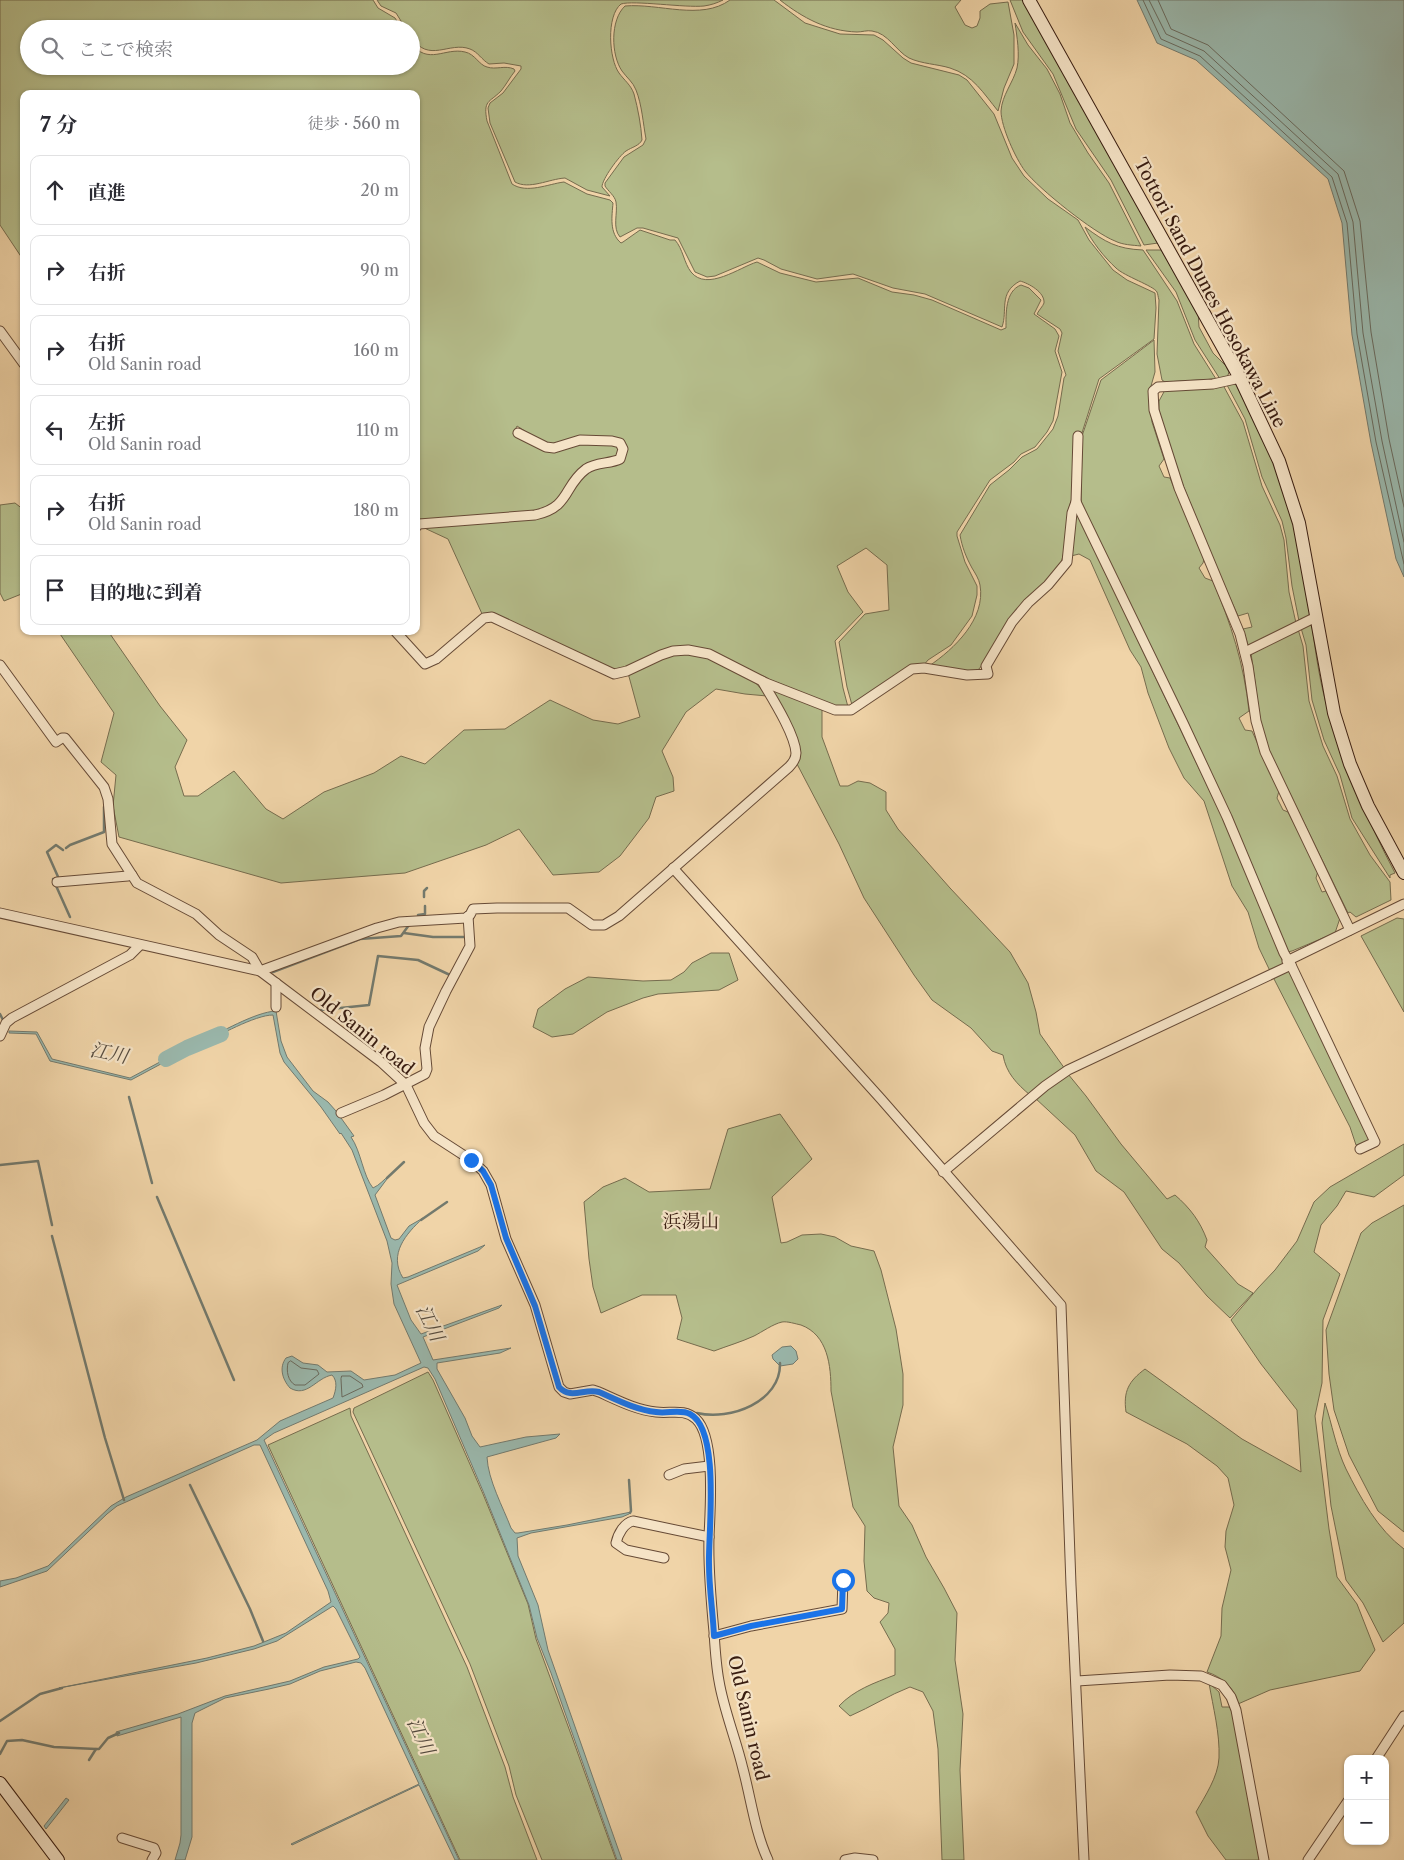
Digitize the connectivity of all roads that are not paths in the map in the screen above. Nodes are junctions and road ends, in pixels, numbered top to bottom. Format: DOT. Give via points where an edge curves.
graph roads {
  1 [pos="1029,0"];
  2 [pos="0,331"];
  3 [pos="20,358"];
  4 [pos="1240,378"];
  5 [pos="518,433"];
  6 [pos="1078,436"];
  7 [pos="1076,502"];
  8 [pos="420,524"];
  9 [pos="1316,617"];
  10 [pos="399,635"];
  11 [pos="1245,652"];
  12 [pos="0,665"];
  13 [pos="762,681"];
  14 [pos="673,868"];
  15 [pos="1404,873"];
  16 [pos="132,875"];
  17 [pos="57,882"];
  18 [pos="1404,904"];
  19 [pos="0,914"];
  20 [pos="468,916"];
  21 [pos="1350,930"];
  22 [pos="140,945"];
  23 [pos="1289,963"];
  24 [pos="260,971"];
  25 [pos="276,982"];
  26 [pos="276,1008"];
  27 [pos="0,1036"];
  28 [pos="406,1084"];
  29 [pos="341,1114"];
  30 [pos="1360,1149"];
  31 [pos="943,1172"];
  32 [pos="709,1466"];
  33 [pos="669,1475"];
  34 [pos="709,1537"];
  35 [pos="664,1558"];
  36 [pos="843,1580"];
  37 [pos="714,1636"];
  38 [pos="1077,1680"];
  39 [pos="1404,1716"];
  40 [pos="1379,1755"];
  41 [pos="0,1783"];
  42 [pos="1344,1807"];
  43 [pos="122,1838"];
  44 [pos="58,1860"];
  45 [pos="152,1860"];
  46 [pos="768,1860"];
  47 [pos="845,1860"];
  48 [pos="873,1860"];
  49 [pos="1084,1860"];
  50 [pos="1264,1860"];
  51 [pos="1308,1860"];
  1 -- 4 [label="main road, Tottori Sand Dunes Hosokawa Line"];
  2 -- 3 [label="street"];
  4 -- 9 [label="main road, Tottori Sand Dunes Hosokawa Line" via="1279,460 1299,523"];
  4 -- 11 [label="street" via="1213,384 1158,387 1153,391 1154,410 1179,488"];
  5 -- 8 [label="street" via="546,447 562,447 580,440 620,443 623,449 616,461 589,467 579,475 564,499 547,512"];
  6 -- 7 [label="street"];
  7 -- 13 [label="street" via="1066,562 1048,586 1012,622 986,666 988,674 912,669 851,710 835,710"];
  7 -- 23 [label="street" via="1223,809"];
  9 -- 11 [label="street"];
  9 -- 15 [label="main road, Tottori Sand Dunes Hosokawa Line" via="1334,713 1350,764 1368,806"];
  10 -- 13 [label="street" via="425,664 436,659 484,618 492,617 614,674 661,655 688,650 709,654"];
  11 -- 21 [label="street" via="1256,721 1265,752"];
  12 -- 16 [label="street" via="56,742 65,738 104,787 112,844"];
  13 -- 14 [label="street" via="792,737 796,753 794,761"];
  14 -- 20 [label="street" via="619,916 604,925 592,925 568,908 473,909"];
  14 -- 31 [label="street"];
  16 -- 17 [label="street"];
  16 -- 24 [label="street" via="142,886 196,914 219,935 252,957"];
  18 -- 21 [label="street"];
  19 -- 22 [label="street, Old Sanin road"];
  20 -- 24 [label="street" via="399,922"];
  20 -- 28 [label="street" via="470,946 429,1027 425,1074"];
  21 -- 23 [label="street"];
  22 -- 24 [label="street, Old Sanin road"];
  22 -- 27 [label="street" via="130,955 12,1018"];
  23 -- 30 [label="street" via="1375,1142"];
  23 -- 31 [label="street" via="1068,1070"];
  24 -- 25 [label="street, Old Sanin road"];
  25 -- 26 [label="street"];
  25 -- 28 [label="street, Old Sanin road"];
  28 -- 29 [label="street"];
  28 -- 32 [label="street, Old Sanin road" via="424,1123 434,1136 471,1160 491,1185 506,1238 535,1306 559,1387 570,1394 593,1390 634,1407 656,1412 690,1414 698,1420 706,1441"];
  31 -- 38 [label="street" via="1061,1305"];
  32 -- 33 [label="street" via="684,1469"];
  32 -- 34 [label="street, Old Sanin road" via="712,1500"];
  34 -- 35 [label="street" via="640,1521 628,1522 618,1537 618,1546"];
  34 -- 37 [label="street, Old Sanin road"];
  36 -- 37 [label="street" via="842,1609"];
  37 -- 46 [label="street, Old Sanin road" via="725,1709"];
  38 -- 49 [label="street"];
  38 -- 50 [label="street" via="1201,1676 1222,1685 1236,1710"];
  39 -- 40 [label="street"];
  41 -- 44 [label="main road"];
  42 -- 51 [label="street"];
  43 -- 45 [label="street" via="154,1848 156,1853"];
  47 -- 48 [label="street"];
}
